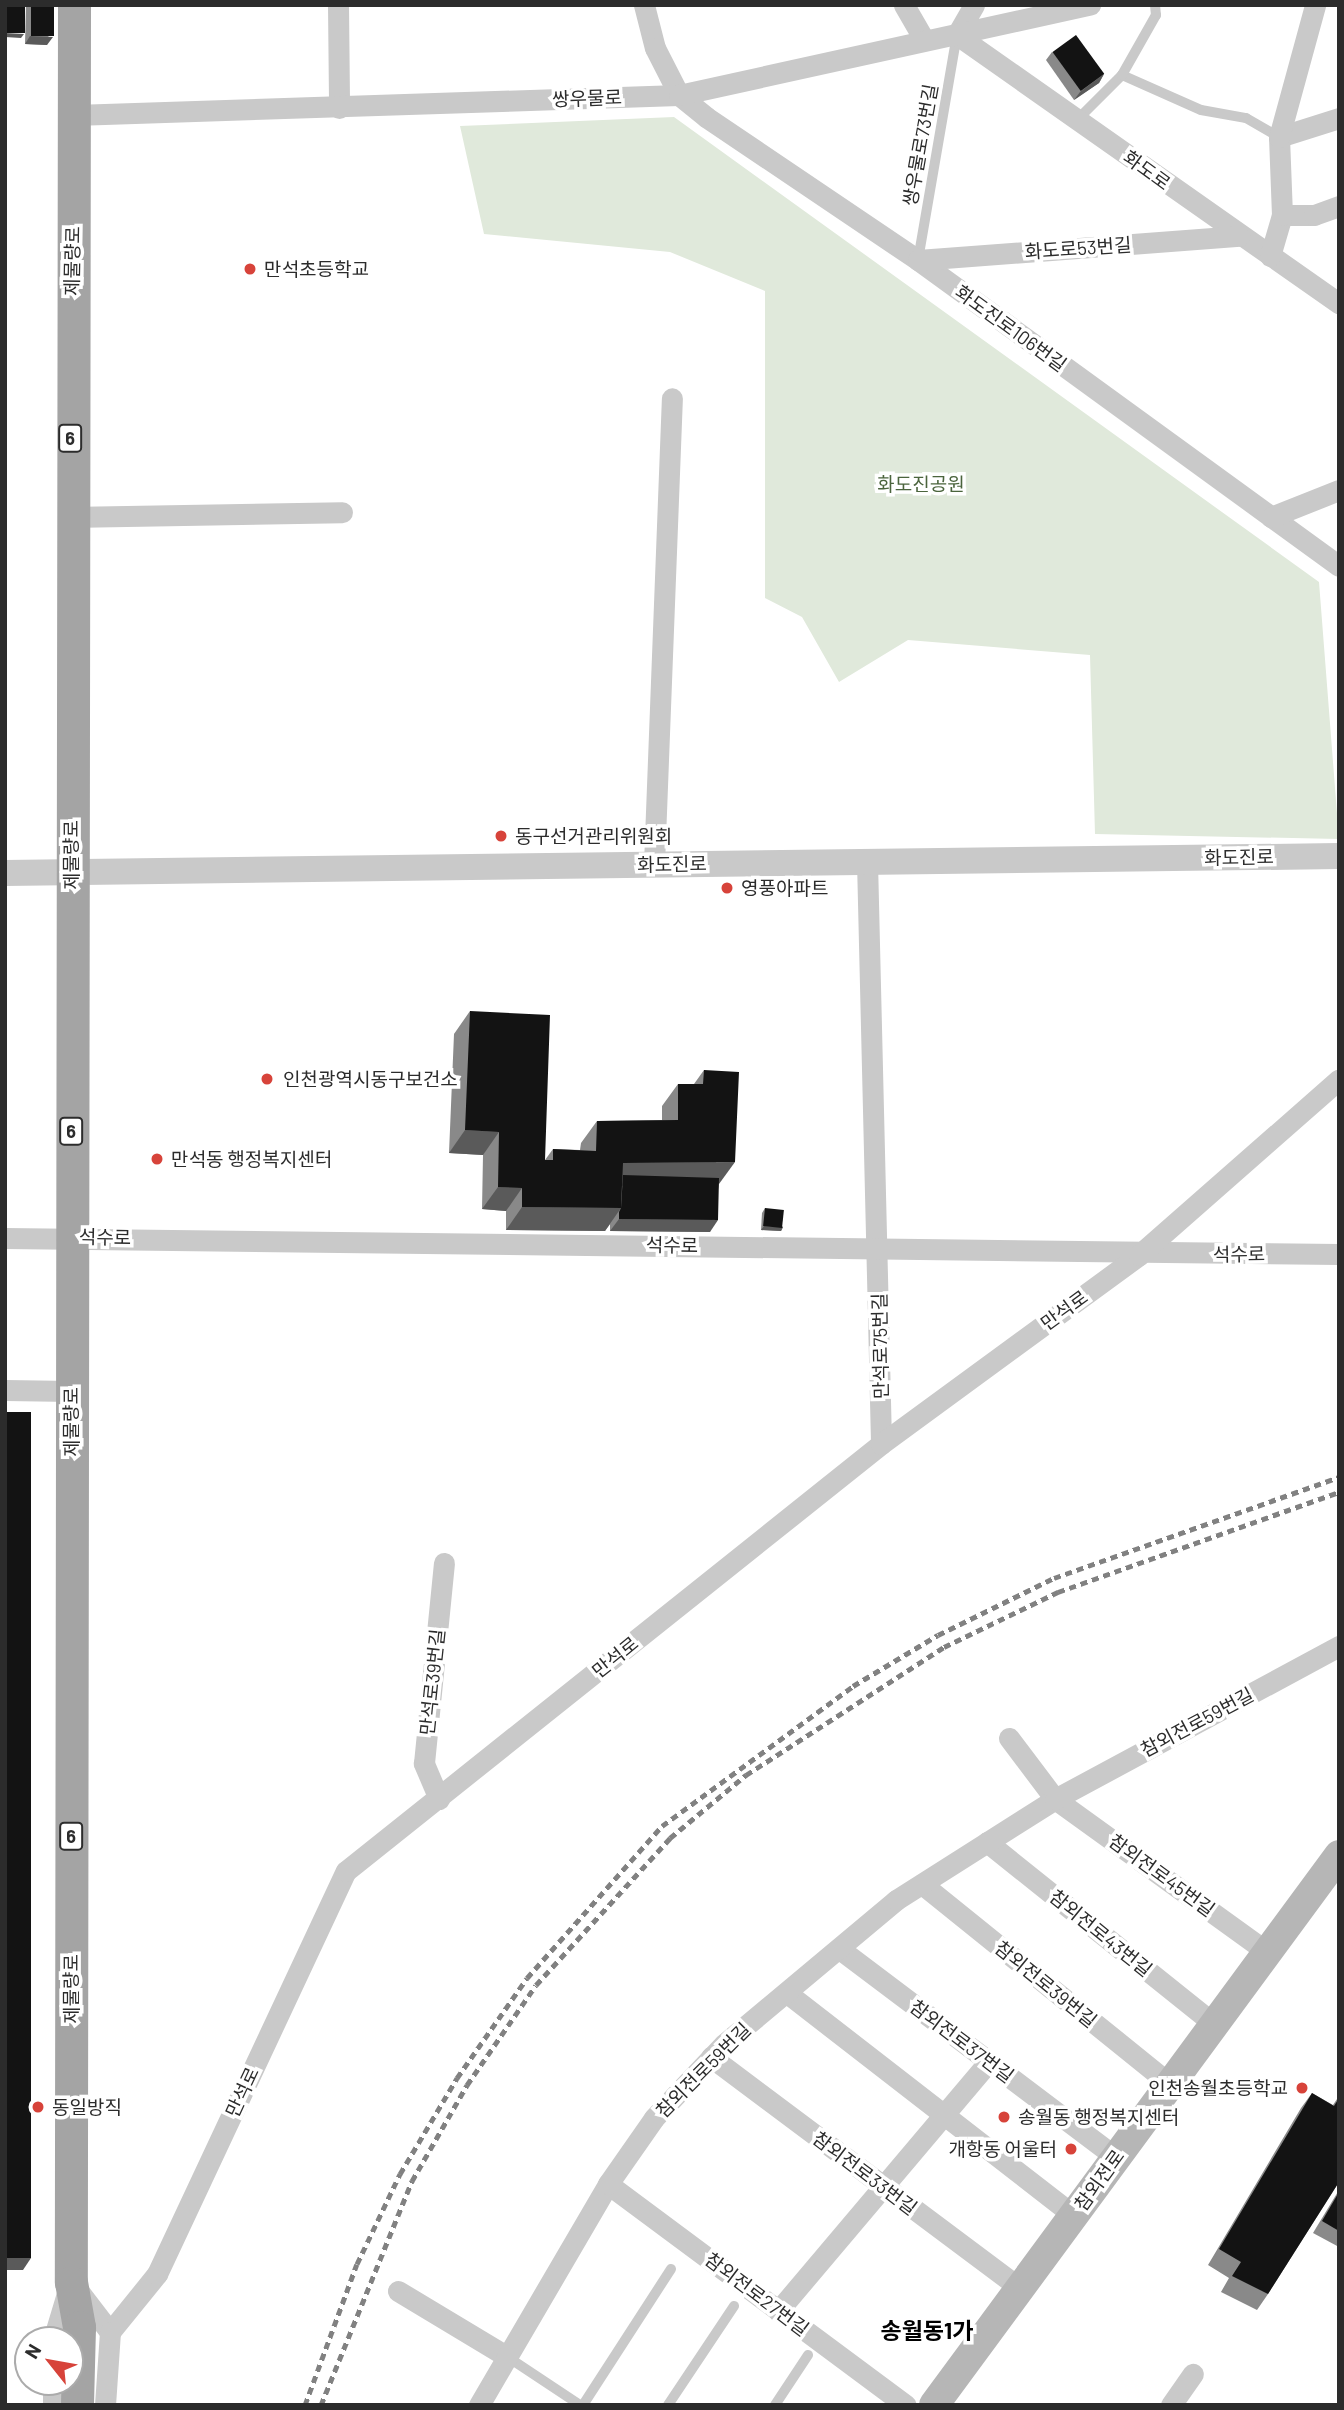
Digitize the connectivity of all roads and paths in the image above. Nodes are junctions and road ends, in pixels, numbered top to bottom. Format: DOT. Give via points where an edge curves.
graph roads {
  1 [pos="74,5"];
  2 [pos="338,5"];
  3 [pos="644,5"];
  4 [pos="904,5"];
  5 [pos="974,5"];
  6 [pos="1090,5"];
  7 [pos="1155,5"];
  8 [pos="1315,5"];
  9 [pos="957,35"];
  10 [pos="925,40"];
  11 [pos="1122,75"];
  12 [pos="679,94"];
  13 [pos="339,107"];
  14 [pos="74,115"];
  15 [pos="1339,118"];
  16 [pos="1077,120"];
  17 [pos="1279,137"];
  18 [pos="1339,206"];
  19 [pos="1282,215"];
  20 [pos="1238,236"];
  21 [pos="1270,256"];
  22 [pos="918,260"];
  23 [pos="1339,303"];
  24 [pos="672,398"];
  25 [pos="1339,490"];
  26 [pos="342,512"];
  27 [pos="69,517"];
  28 [pos="1270,517"];
  29 [pos="1339,566"];
  30 [pos="1339,856"];
  31 [pos="867,861"];
  32 [pos="654,864"];
  33 [pos="71,871"];
  34 [pos="5,873"];
  35 [pos="1339,1079"];
  36 [pos="71,1236"];
  37 [pos="5,1238"];
  38 [pos="879,1248"];
  39 [pos="1339,1254"];
  40 [pos="1139,1255"];
  41 [pos="5,1390"];
  42 [pos="71,1391"];
  43 [pos="881,1444"];
  44 [pos="444,1563"];
  45 [pos="1339,1646"];
  46 [pos="1009,1738"];
  47 [pos="439,1799"];
  48 [pos="1055,1799"];
  49 [pos="987,1842"];
  50 [pos="1339,1854"];
  51 [pos="922,1884"];
  52 [pos="841,1950"];
  53 [pos="1267,1952"];
  54 [pos="788,1993"];
  55 [pos="1214,2024"];
  56 [pos="711,2057"];
  57 [pos="989,2061"];
  58 [pos="1170,2084"];
  59 [pos="947,2115"];
  60 [pos="1116,2157"];
  61 [pos="608,2184"];
  62 [pos="886,2188"];
  63 [pos="1073,2215"];
  64 [pos="671,2269"];
  65 [pos="1020,2288"];
  66 [pos="398,2291"];
  67 [pos="734,2306"];
  68 [pos="778,2311"];
  69 [pos="80,2326"];
  70 [pos="84,2331"];
  71 [pos="84,2342"];
  72 [pos="808,2355"];
  73 [pos="506,2356"];
  74 [pos="1193,2374"];
  75 [pos="105,2405"];
  76 [pos="479,2405"];
  77 [pos="582,2405"];
  78 [pos="668,2405"];
  79 [pos="775,2405"];
  80 [pos="905,2405"];
  81 [pos="934,2405"];
  82 [pos="1171,2405"];
  1 -- 14 [label="main road, 제물량로 / 6"];
  2 -- 13 [label="street"];
  3 -- 12 [label="street" via="655,48"];
  4 -- 10 [label="street"];
  5 -- 9 [label="street"];
  6 -- 9 [label="street, 쌍우물로"];
  7 -- 11 [label="lane" via="1156,15"];
  8 -- 17 [label="street"];
  9 -- 10 [label="street, 쌍우물로"];
  9 -- 16 [label="street, 화도로"];
  9 -- 22 [label="lane, 쌍우물로73번길"];
  10 -- 12 [label="street, 쌍우물로"];
  11 -- 16 [label="lane"];
  11 -- 17 [label="lane" via="1201,110 1246,118"];
  12 -- 13 [label="street, 쌍우물로"];
  12 -- 22 [label="street, 화도진로106번길"];
  13 -- 14 [label="street, 쌍우물로"];
  14 -- 27 [label="main road, 제물량로 / 6"];
  15 -- 17 [label="street"];
  16 -- 20 [label="street, 화도로"];
  17 -- 19 [label="street"];
  18 -- 19 [label="street" via="1314,215"];
  19 -- 21 [label="street"];
  20 -- 21 [label="street, 화도로"];
  20 -- 22 [label="street, 화도로53번길"];
  21 -- 23 [label="street, 화도로"];
  22 -- 28 [label="street, 화도진로106번길"];
  24 -- 32 [label="street"];
  25 -- 28 [label="street"];
  26 -- 27 [label="street"];
  27 -- 33 [label="main road, 제물량로 / 6"];
  28 -- 29 [label="street, 화도진로106번길"];
  30 -- 31 [label="street, 화도진로"];
  31 -- 32 [label="street, 화도진로"];
  31 -- 38 [label="street, 만석로75번길"];
  32 -- 33 [label="street, 화도진로"];
  33 -- 34 [label="street, 화도진로"];
  33 -- 36 [label="main road, 제물량로 / 6"];
  35 -- 40 [label="street, 만석로"];
  36 -- 37 [label="street, 석수로"];
  36 -- 38 [label="street, 석수로"];
  36 -- 42 [label="main road, 제물량로 / 6"];
  38 -- 40 [label="street, 석수로"];
  38 -- 43 [label="street, 만석로75번길"];
  39 -- 40 [label="street, 석수로"];
  40 -- 43 [label="street, 만석로"];
  41 -- 42 [label="street"];
  42 -- 69 [label="main road, 제물량로 / 6" via="71,2282"];
  43 -- 47 [label="street, 만석로"];
  44 -- 47 [label="street, 만석로39번길" via="424,1763"];
  45 -- 48 [label="street, 참외전로59번길"];
  46 -- 48 [label="street"];
  47 -- 70 [label="street, 만석로" via="346,1871 157,2274"];
  48 -- 49 [label="street, 참외전로59번길"];
  48 -- 53 [label="street, 참외전로45번길"];
  49 -- 51 [label="street, 참외전로59번길"];
  49 -- 55 [label="street, 참외전로43번길"];
  50 -- 53 [label="main road, 참외전로"];
  51 -- 52 [label="street, 참외전로59번길"];
  51 -- 58 [label="street, 참외전로39번길"];
  52 -- 54 [label="street, 참외전로59번길"];
  52 -- 57 [label="street, 참외전로37번길"];
  53 -- 55 [label="main road, 참외전로"];
  54 -- 56 [label="street, 참외전로59번길"];
  54 -- 59 [label="street"];
  55 -- 58 [label="main road, 참외전로"];
  56 -- 61 [label="street, 참외전로59번길" via="654,2118"];
  56 -- 62 [label="street, 참외전로33번길"];
  57 -- 59 [label="street"];
  57 -- 60 [label="street, 참외전로37번길"];
  58 -- 60 [label="main road, 참외전로"];
  59 -- 62 [label="street"];
  59 -- 63 [label="street"];
  60 -- 63 [label="main road, 참외전로"];
  61 -- 68 [label="street, 참외전로27번길"];
  61 -- 73 [label="street, 참외전로59번길"];
  62 -- 65 [label="street, 참외전로33번길"];
  62 -- 68 [label="street"];
  63 -- 65 [label="main road, 참외전로"];
  64 -- 77 [label="lane"];
  65 -- 81 [label="main road, 참외전로"];
  66 -- 73 [label="street"];
  67 -- 78 [label="lane"];
  68 -- 80 [label="street, 참외전로27번길"];
  71 -- 75 [label="street"];
  72 -- 79 [label="lane"];
  73 -- 76 [label="street, 참외전로59번길"];
  73 -- 77 [label="lane"];
  74 -- 82 [label="street"];
}
